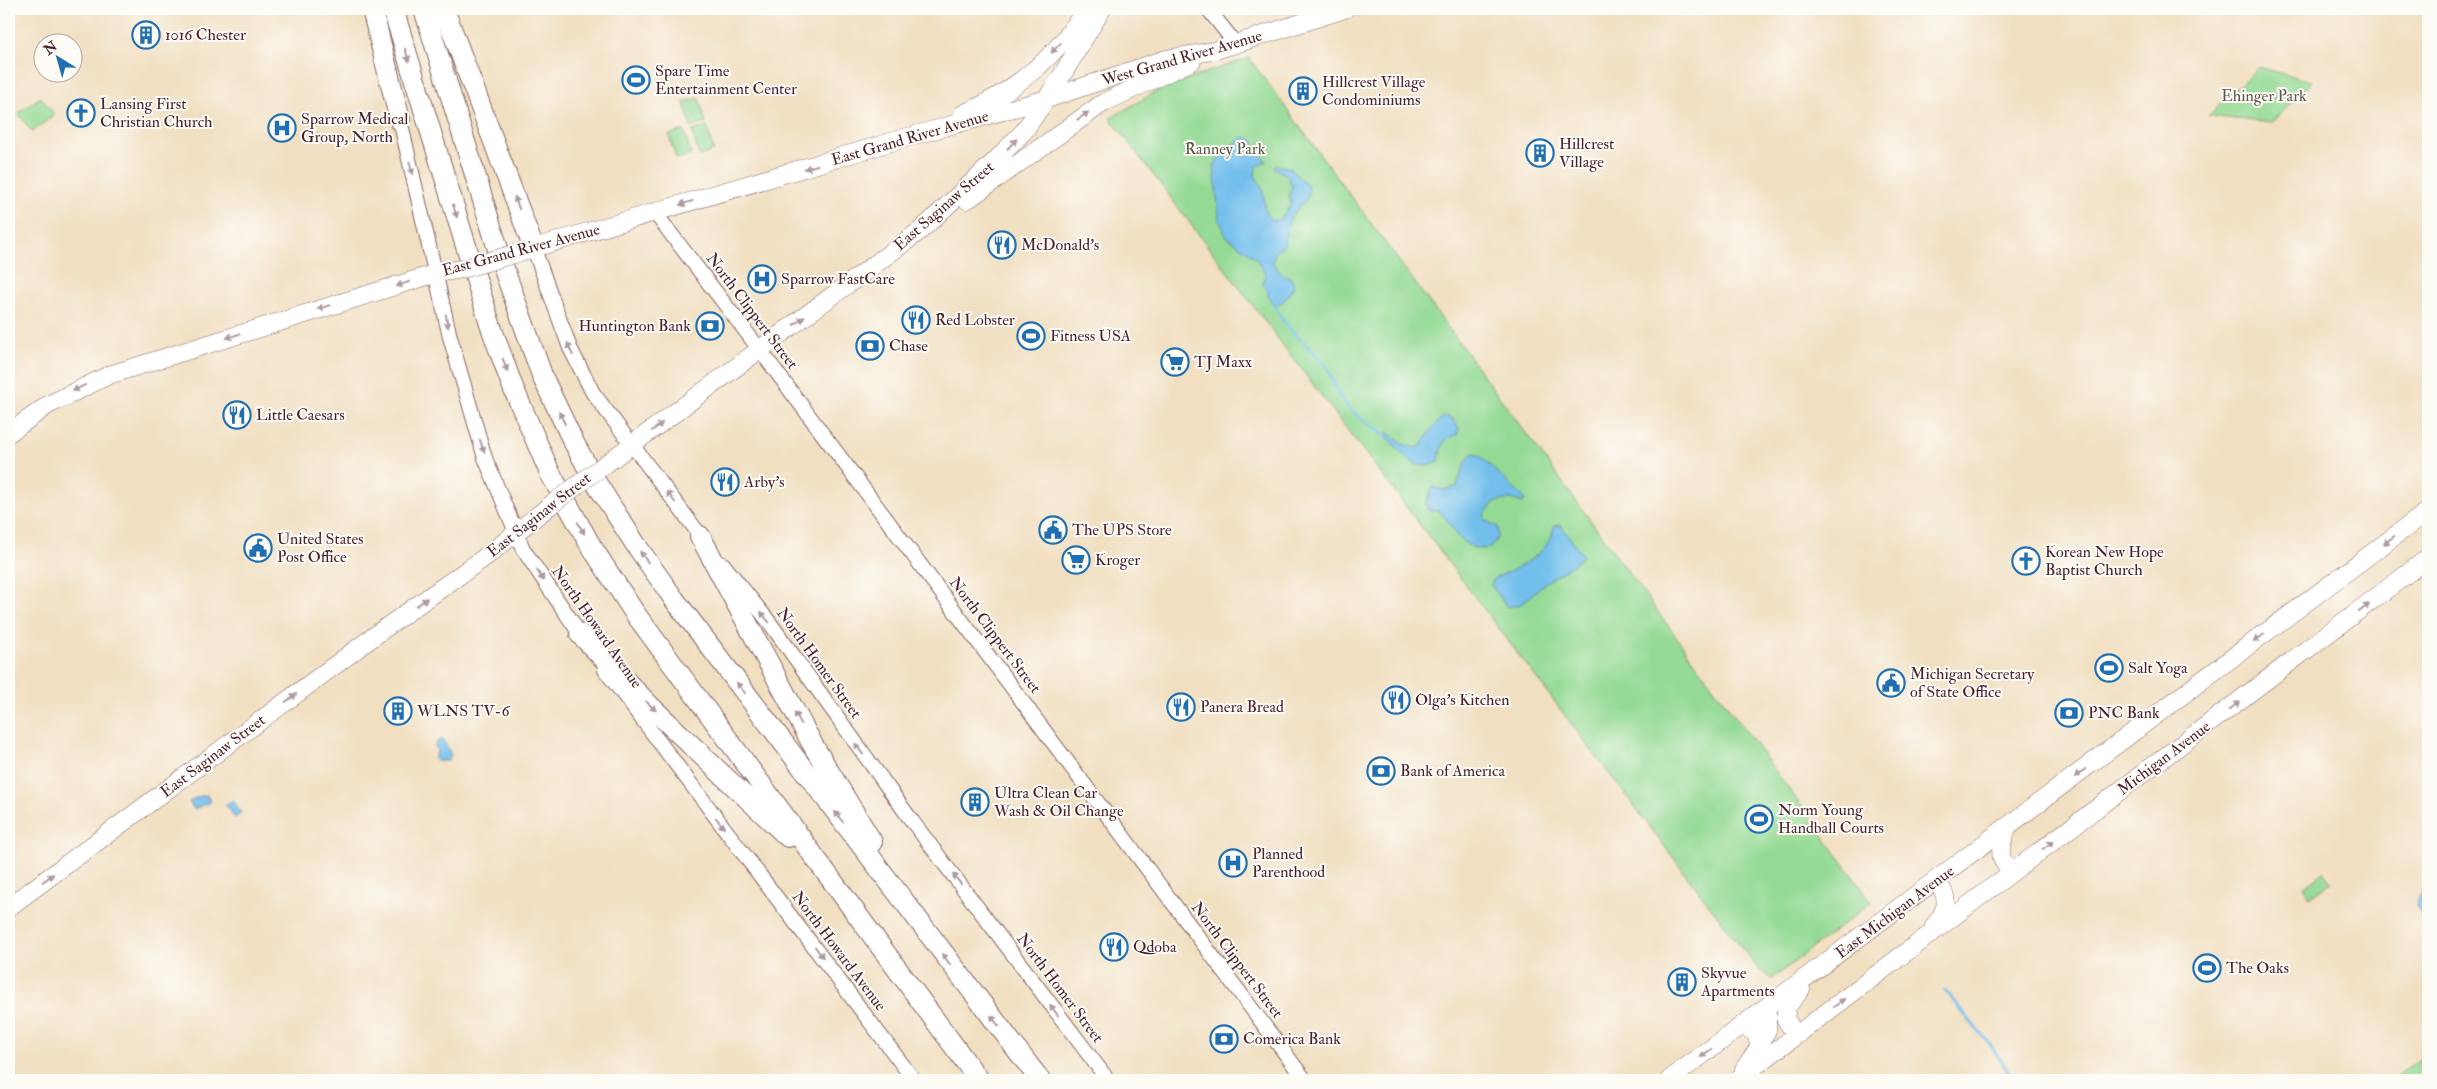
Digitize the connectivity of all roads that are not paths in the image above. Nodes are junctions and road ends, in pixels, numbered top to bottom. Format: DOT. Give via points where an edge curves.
graph roads {
  1 [pos="372,9"];
  2 [pos="393,9"];
  3 [pos="424,9"];
  4 [pos="444,9"];
  5 [pos="1085,9"];
  6 [pos="1102,9"];
  7 [pos="1208,9"];
  8 [pos="1345,9"];
  9 [pos="1235,43"];
  10 [pos="1213,51"];
  11 [pos="1047,99"];
  12 [pos="400,120"];
  13 [pos="908,137"];
  14 [pos="655,213"];
  15 [pos="921,230"];
  16 [pos="534,249"];
  17 [pos="437,273"];
  18 [pos="760,350"];
  19 [pos="9,433"];
  20 [pos="632,445"];
  21 [pos="2428,511"];
  22 [pos="517,533"];
  23 [pos="700,536"];
  24 [pos="2428,558"];
  25 [pos="580,634"];
  26 [pos="2007,828"];
  27 [pos="2018,868"];
  28 [pos="1937,881"];
  29 [pos="9,907"];
  30 [pos="1927,936"];
  31 [pos="932,940"];
  32 [pos="896,968"];
  33 [pos="1818,969"];
  34 [pos="1767,1007"];
  35 [pos="1787,1007"];
  36 [pos="1742,1025"];
  37 [pos="1800,1033"];
  38 [pos="1758,1049"];
  39 [pos="1779,1049"];
  40 [pos="914,1080"];
  41 [pos="979,1080"];
  42 [pos="1040,1080"];
  43 [pos="1108,1080"];
  44 [pos="1305,1080"];
  45 [pos="1669,1080"];
  46 [pos="1736,1080"];
  1 -- 12 [label="highway"];
  2 -- 32 [label="highway, one-way" via="500,354 550,473 591,546 634,612"];
  31 -- 3 [label="highway, one-way" via="656,575 576,447 543,378 516,305"];
  16 -- 4 [label="highway, one-way"];
  5 -- 13 [label="main road, one-way" via="1058,47 1010,88 970,111"];
  6 -- 11 [label="main road, East Saginaw Street"];
  7 -- 9 [label="street"];
  8 -- 9 [label="main road, West Grand River Avenue"];
  9 -- 10 [label="main road, West Grand River Avenue"];
  10 -- 11 [label="main road, West Grand River Avenue" via="1166,59"];
  15 -- 10 [label="main road, one-way" via="1103,103"];
  11 -- 13 [label="main road, East Grand River Avenue"];
  15 -- 11 [label="main road, East Saginaw Street, one-way" via="1010,147"];
  12 -- 17 [label="street, North Howard Avenue, one-way"];
  13 -- 14 [label="main road, East Grand River Avenue, one-way"];
  14 -- 16 [label="main road, East Grand River Avenue"];
  14 -- 18 [label="street, North Clippert Street"];
  18 -- 15 [label="main road, East Saginaw Street, one-way"];
  16 -- 17 [label="main road, East Grand River Avenue, bridge"];
  20 -- 16 [label="street, North Homer Street, one-way" via="606,412 580,370 555,312"];
  17 -- 19 [label="main road, East Grand River Avenue, one-way" via="109,375 48,405"];
  17 -- 22 [label="street, North Howard Avenue, one-way" via="471,414 497,491"];
  20 -- 18 [label="main road, East Saginaw Street, one-way"];
  18 -- 44 [label="street, North Clippert Street"];
  20 -- 22 [label="main road, East Saginaw Street, bridge"];
  23 -- 20 [label="street, North Homer Street, one-way"];
  21 -- 26 [label="main road, East Michigan Avenue, one-way"];
  22 -- 25 [label="street, North Howard Avenue, one-way" via="528,556"];
  29 -- 22 [label="main road, East Saginaw Street, one-way"];
  31 -- 23 [label="highway, one-way" via="814,748"];
  43 -- 23 [label="street, North Homer Street, one-way" via="904,810 770,623"];
  27 -- 24 [label="main road, Michigan Avenue, one-way"];
  25 -- 32 [label="highway, one-way" via="650,706 783,832"];
  25 -- 40 [label="street, North Howard Avenue, one-way" via="674,764"];
  26 -- 27 [label="main road" via="2001,844 2001,856 2008,865"];
  26 -- 28 [label="main road, East Michigan Avenue"];
  27 -- 30 [label="main road, Michigan Avenue"];
  28 -- 30 [label="main road" via="1946,896 1946,908"];
  28 -- 33 [label="main road, East Michigan Avenue"];
  37 -- 30 [label="main road, Michigan Avenue, one-way"];
  42 -- 31 [label="highway, one-way"];
  32 -- 41 [label="highway"];
  33 -- 34 [label="main road, East Michigan Avenue"];
  33 -- 35 [label="main road"];
  34 -- 36 [label="main road, East Michigan Avenue"];
  34 -- 38 [label="main road" via="1767,1030"];
  35 -- 37 [label="main road" via="1786,1021"];
  35 -- 39 [label="main road" via="1779,1024"];
  36 -- 38 [label="main road" via="1757,1036 1760,1042"];
  36 -- 45 [label="main road, East Michigan Avenue, one-way"];
  37 -- 39 [label="main road"];
  38 -- 46 [label="main road"];
  39 -- 46 [label="main road"];
}
